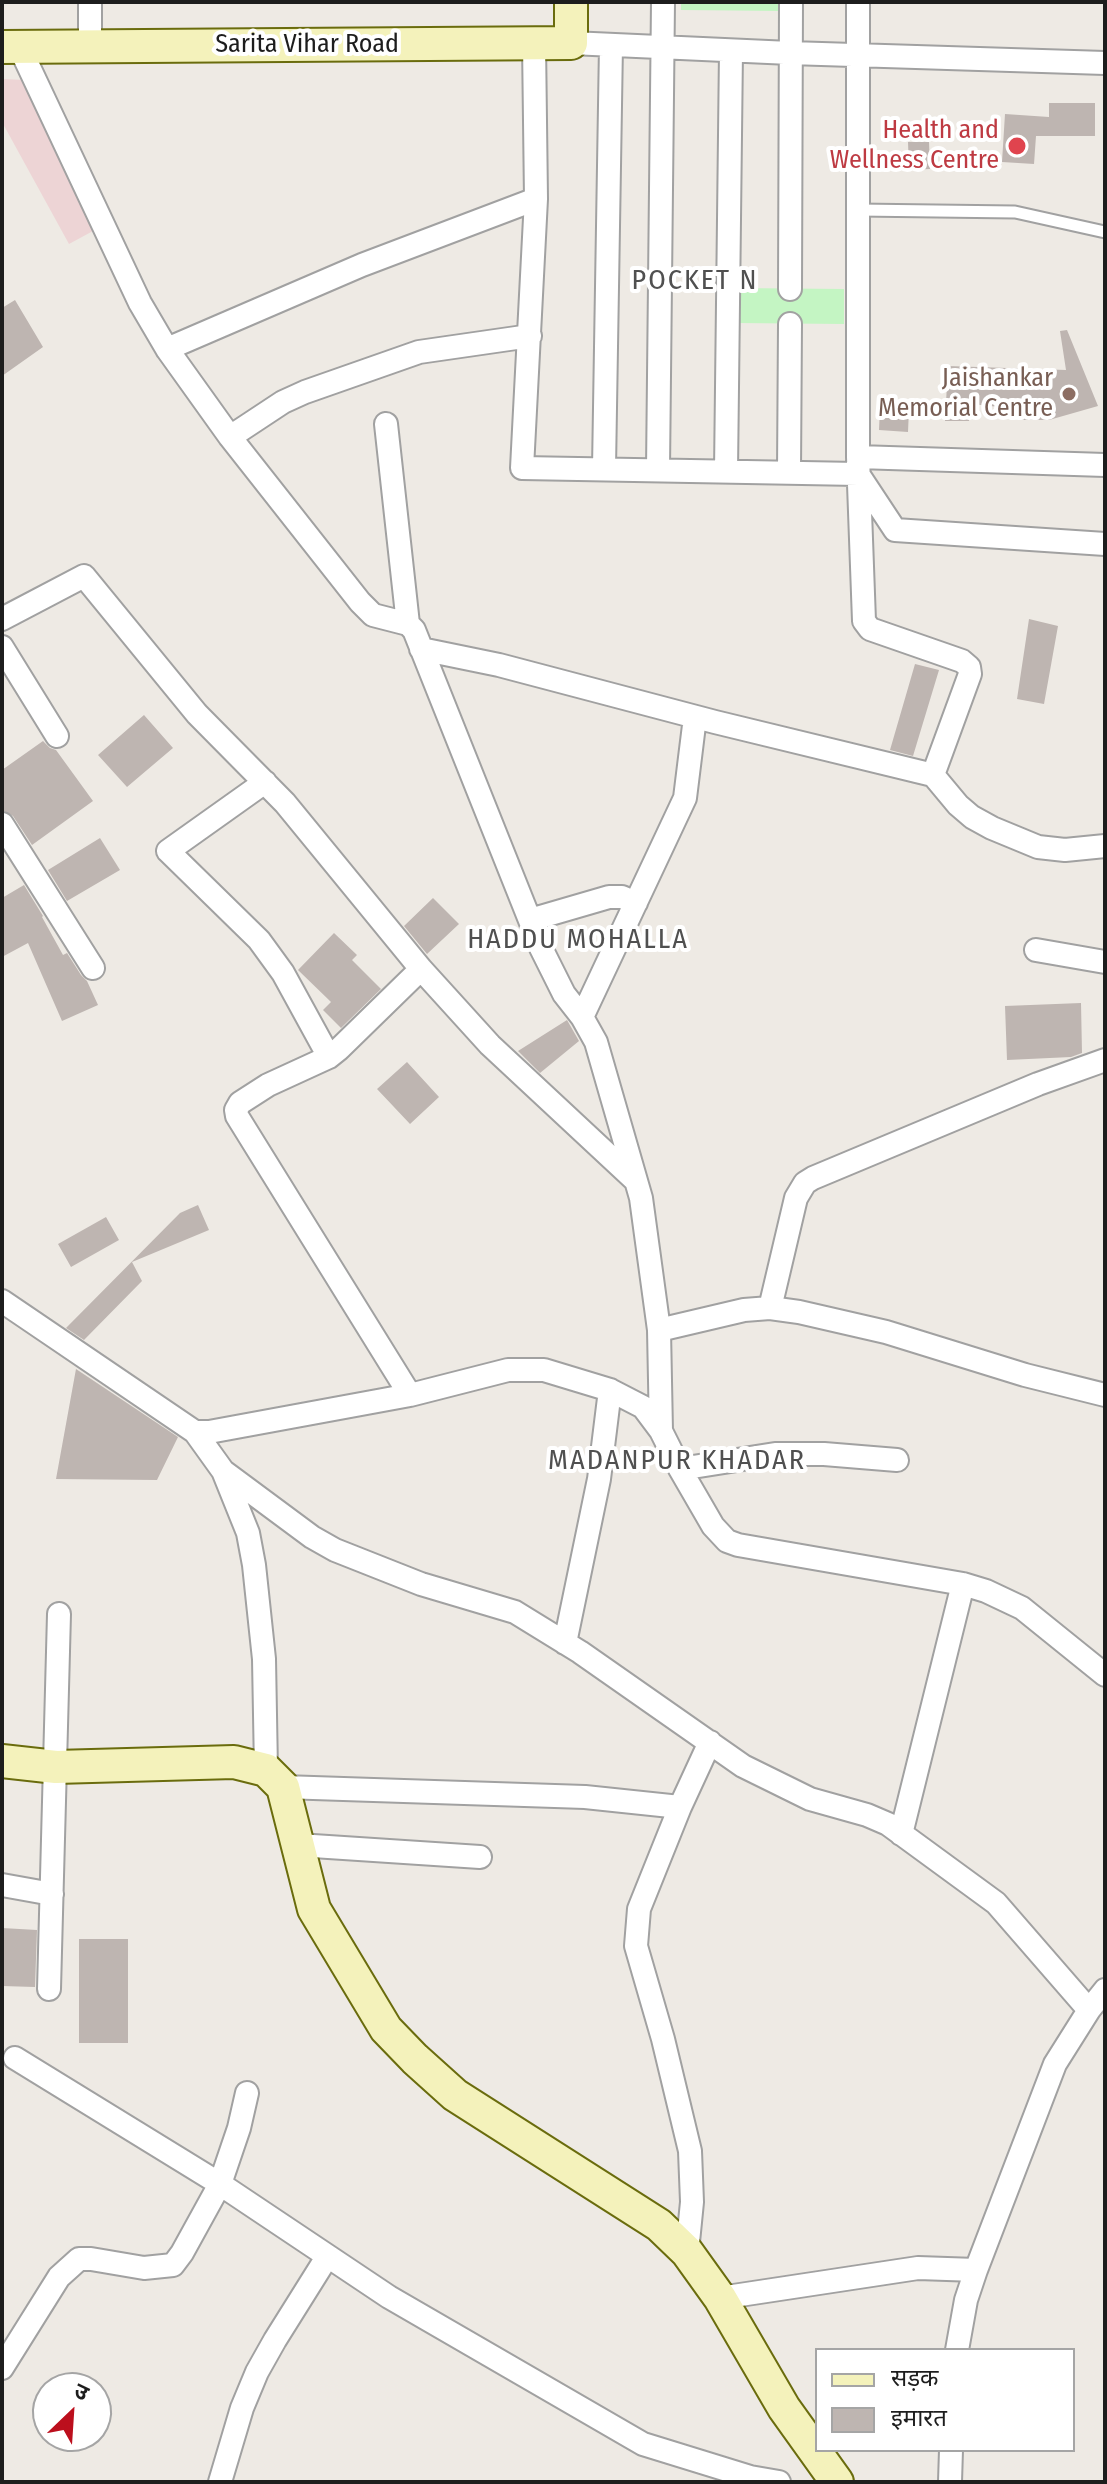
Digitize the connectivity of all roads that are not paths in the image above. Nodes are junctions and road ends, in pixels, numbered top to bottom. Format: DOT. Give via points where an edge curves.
graph roads {
  1 [pos="90,2"];
  2 [pos="571,2"];
  3 [pos="663,2"];
  4 [pos="791,2"];
  5 [pos="858,2"];
  6 [pos="534,43"];
  7 [pos="571,43"];
  8 [pos="611,45"];
  9 [pos="10,46"];
  10 [pos="90,47"];
  11 [pos="663,48"];
  12 [pos="731,51"];
  13 [pos="790,53"];
  14 [pos="858,55"];
  15 [pos="1105,63"];
  16 [pos="536,199"];
  17 [pos="858,210"];
  18 [pos="1105,232"];
  19 [pos="790,289"];
  20 [pos="790,324"];
  21 [pos="530,336"];
  22 [pos="167,349"];
  23 [pos="386,424"];
  24 [pos="230,437"];
  25 [pos="1105,465"];
  26 [pos="858,466"];
  27 [pos="604,468"];
  28 [pos="658,469"];
  29 [pos="726,471"];
  30 [pos="789,471"];
  31 [pos="1105,544"];
  32 [pos="2,619"];
  33 [pos="408,624"];
  34 [pos="2,647"];
  35 [pos="421,649"];
  36 [pos="695,717"];
  37 [pos="57,736"];
  38 [pos="933,775"];
  39 [pos="265,782"];
  40 [pos="2,824"];
  41 [pos="1105,846"];
  42 [pos="636,903"];
  43 [pos="530,920"];
  44 [pos="1036,950"];
  45 [pos="1105,962"];
  46 [pos="93,968"];
  47 [pos="421,969"];
  48 [pos="582,1017"];
  49 [pos="329,1057"];
  50 [pos="1105,1060"];
  51 [pos="637,1181"];
  52 [pos="2,1301"];
  53 [pos="770,1308"];
  54 [pos="659,1330"];
  55 [pos="610,1390"];
  56 [pos="410,1395"];
  57 [pos="1105,1395"];
  58 [pos="661,1431"];
  59 [pos="195,1432"];
  60 [pos="897,1460"];
  61 [pos="680,1469"];
  62 [pos="223,1471"];
  63 [pos="963,1584"];
  64 [pos="59,1614"];
  65 [pos="565,1643"];
  66 [pos="1105,1675"];
  67 [pos="710,1742"];
  68 [pos="2,1761"];
  69 [pos="56,1767"];
  70 [pos="274,1779"];
  71 [pos="680,1807"];
  72 [pos="901,1834"];
  73 [pos="298,1845"];
  74 [pos="480,1857"];
  75 [pos="2,1885"];
  76 [pos="52,1894"];
  77 [pos="49,1989"];
  78 [pos="1105,1990"];
  79 [pos="1089,2010"];
  80 [pos="15,2058"];
  81 [pos="247,2093"];
  82 [pos="220,2184"];
  83 [pos="687,2252"];
  84 [pos="327,2257"];
  85 [pos="976,2270"];
  86 [pos="720,2298"];
  87 [pos="957,2348"];
  88 [pos="2,2368"];
  89 [pos="815,2451"];
  90 [pos="816,2452"];
  91 [pos="951,2452"];
  92 [pos="220,2482"];
  93 [pos="779,2482"];
  94 [pos="837,2482"];
  95 [pos="950,2482"];
  1 -- 10 [label="street"];
  2 -- 7 [label="street"];
  3 -- 11 [label="street"];
  4 -- 13 [label="street"];
  5 -- 14 [label="street"];
  6 -- 7 [label="street, Sarita Vihar Road"];
  6 -- 10 [label="street, Sarita Vihar Road"];
  6 -- 16 [label="street"];
  7 -- 8 [label="street"];
  8 -- 11 [label="street"];
  8 -- 27 [label="street"];
  9 -- 10 [label="street, Sarita Vihar Road"];
  9 -- 22 [label="street"];
  11 -- 12 [label="street"];
  11 -- 28 [label="street"];
  12 -- 13 [label="street"];
  12 -- 29 [label="street"];
  13 -- 14 [label="street"];
  13 -- 19 [label="street"];
  14 -- 15 [label="street"];
  14 -- 17 [label="street"];
  16 -- 21 [label="street"];
  16 -- 22 [label="street" via="362,265"];
  17 -- 18 [label="lane" via="1015,212"];
  17 -- 26 [label="street"];
  20 -- 30 [label="street"];
  21 -- 24 [label="street" via="419,352 305,392"];
  21 -- 27 [label="street" via="522,468"];
  22 -- 24 [label="street"];
  23 -- 33 [label="street"];
  24 -- 33 [label="street" via="360,602 373,615"];
  25 -- 26 [label="street"];
  26 -- 30 [label="street"];
  26 -- 31 [label="street" via="895,530"];
  26 -- 38 [label="street" via="864,621 870,629 962,661 970,670"];
  27 -- 28 [label="street"];
  28 -- 29 [label="street"];
  29 -- 30 [label="street"];
  32 -- 39 [label="street" via="84,576 197,714"];
  33 -- 35 [label="street"];
  34 -- 37 [label="street"];
  35 -- 36 [label="street"];
  35 -- 43 [label="street"];
  36 -- 38 [label="street"];
  36 -- 42 [label="street" via="685,798"];
  38 -- 41 [label="street" via="972,817 1016,838 1065,850"];
  39 -- 47 [label="street"];
  39 -- 49 [label="street" via="168,851 259,940"];
  40 -- 46 [label="street"];
  42 -- 43 [label="street" via="609,897"];
  42 -- 48 [label="street"];
  43 -- 48 [label="street" via="564,994"];
  44 -- 45 [label="street"];
  47 -- 49 [label="street"];
  47 -- 51 [label="street" via="514,1070"];
  48 -- 51 [label="street" via="596,1042"];
  49 -- 56 [label="street" via="268,1085 240,1103 237,1116"];
  50 -- 53 [label="street" via="805,1183 796,1198"];
  51 -- 54 [label="street"];
  52 -- 59 [label="street"];
  53 -- 54 [label="street"];
  53 -- 57 [label="street" via="886,1332"];
  54 -- 58 [label="street"];
  55 -- 56 [label="street" via="527,1368"];
  55 -- 58 [label="street" via="643,1407"];
  55 -- 65 [label="street" via="599,1479"];
  56 -- 59 [label="street"];
  58 -- 61 [label="street"];
  59 -- 62 [label="street"];
  60 -- 61 [label="street" via="775,1454"];
  61 -- 63 [label="street" via="727,1541"];
  62 -- 65 [label="street" via="335,1550 421,1584 515,1612"];
  62 -- 70 [label="street" via="248,1533 254,1565"];
  63 -- 66 [label="street" via="1022,1608"];
  63 -- 72 [label="street"];
  64 -- 69 [label="street"];
  65 -- 67 [label="street"];
  67 -- 71 [label="street"];
  67 -- 72 [label="street" via="743,1766 810,1799 867,1815"];
  68 -- 69 [label="street"];
  69 -- 70 [label="street" via="234,1762"];
  69 -- 76 [label="street"];
  70 -- 71 [label="street"];
  70 -- 73 [label="street"];
  71 -- 83 [label="street" via="639,1909 636,1946 690,2151"];
  72 -- 79 [label="street" via="996,1903"];
  73 -- 74 [label="street"];
  73 -- 83 [label="street" via="316,1912 386,2029 405,2049 455,2095 659,2225"];
  75 -- 76 [label="street"];
  76 -- 77 [label="street"];
  78 -- 79 [label="street"];
  79 -- 85 [label="street" via="1055,2064"];
  80 -- 82 [label="street"];
  81 -- 82 [label="street"];
  82 -- 84 [label="street"];
  82 -- 88 [label="street" via="173,2265 144,2268 79,2259 69,2266"];
  83 -- 86 [label="street"];
  84 -- 92 [label="street" via="257,2372"];
  84 -- 93 [label="street" via="643,2444"];
  85 -- 86 [label="street" via="918,2268"];
  85 -- 87 [label="street"];
  86 -- 89 [label="street"];
  90 -- 94 [label="street"];
  91 -- 95 [label="street"];
}
